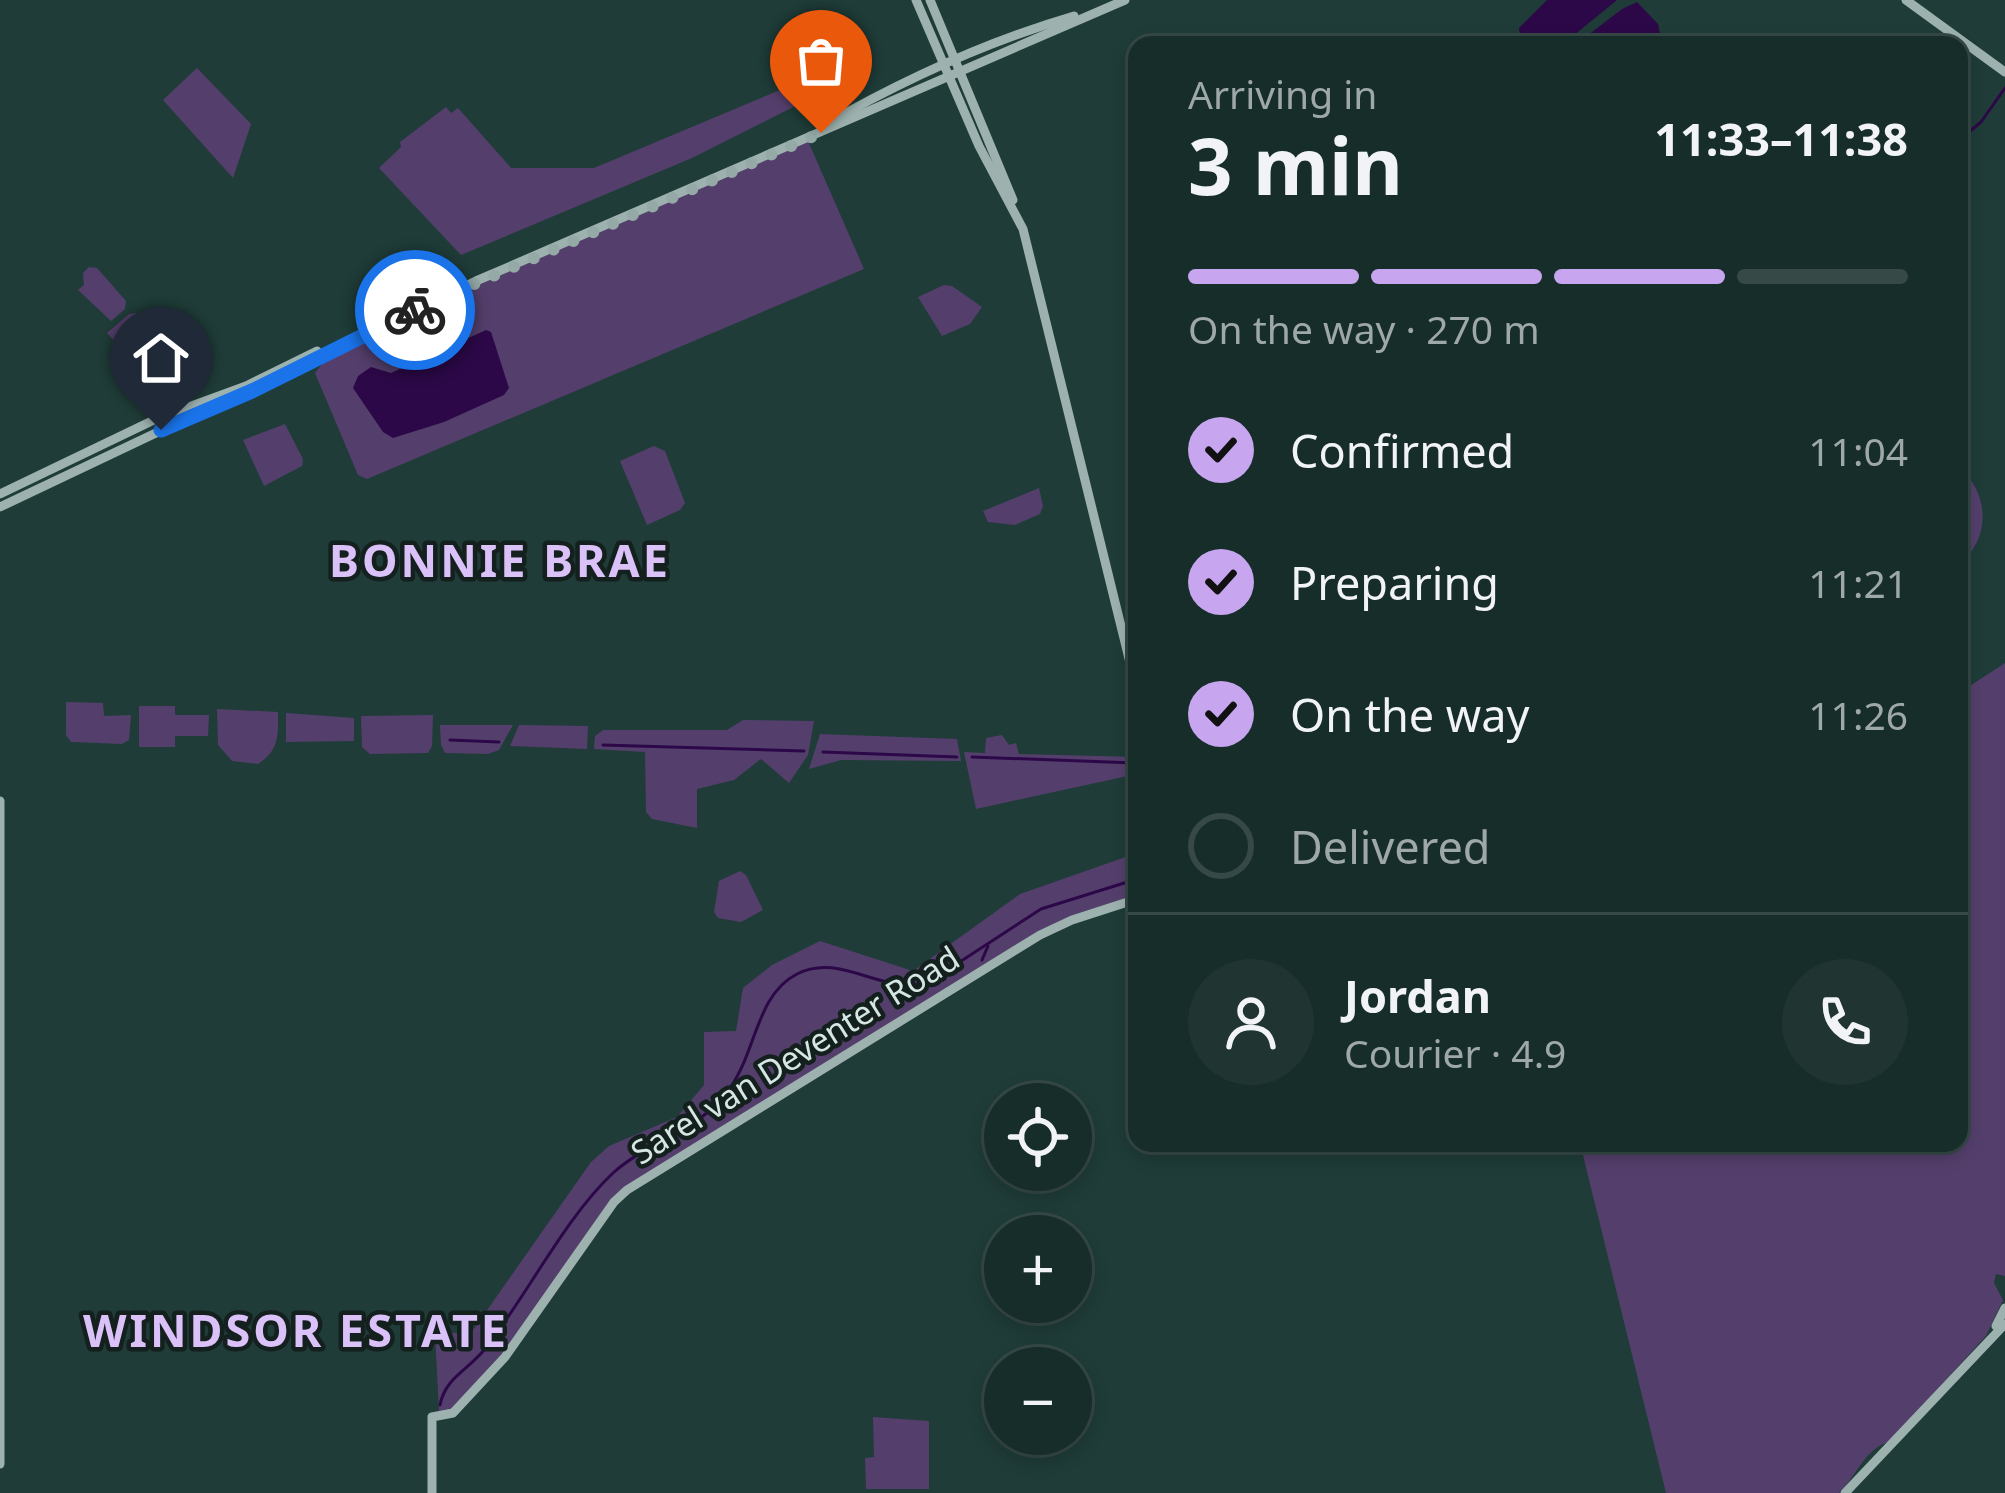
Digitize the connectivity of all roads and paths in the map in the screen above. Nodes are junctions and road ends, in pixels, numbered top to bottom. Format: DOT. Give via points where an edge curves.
graph roads {
  1 [pos="916,0"];
  2 [pos="930,0"];
  3 [pos="1125,0"];
  4 [pos="1906,0"];
  5 [pos="1108,7"];
  6 [pos="1956,36"];
  7 [pos="1968,45"];
  8 [pos="955,59"];
  9 [pos="944,64"];
  10 [pos="960,71"];
  11 [pos="2004,71"];
  12 [pos="949,76"];
  13 [pos="1015,208"];
  14 [pos="0,494"];
  15 [pos="0,507"];
  16 [pos="1128,655"];
  17 [pos="0,801"];
  18 [pos="1128,902"];
  19 [pos="2005,1308"];
  20 [pos="2005,1324"];
  21 [pos="1991,1336"];
  22 [pos="0,1464"];
  23 [pos="432,1493"];
  24 [pos="1845,1493"];
  1 -- 9 [label="main road"];
  2 -- 8 [label="main road"];
  3 -- 5 [label="main road"];
  4 -- 6 [label="main road"];
  5 -- 8 [label="main road"];
  5 -- 10 [label="main road"];
  7 -- 11 [label="main road"];
  8 -- 9 [label="main road"];
  8 -- 10 [label="main road"];
  9 -- 12 [label="main road"];
  9 -- 14 [label="main road" via="776,148"];
  10 -- 12 [label="main road"];
  10 -- 13 [label="main road"];
  12 -- 13 [label="main road"];
  12 -- 15 [label="main road" via="476,281"];
  13 -- 16 [label="main road"];
  17 -- 22 [label="main road"];
  18 -- 23 [label="main road, Sarel van Deventer Road" via="1040,935 627,1190 505,1358 453,1413 432,1417"];
  19 -- 21 [label="main road"];
  20 -- 21 [label="main road"];
  21 -- 24 [label="main road"];
}
